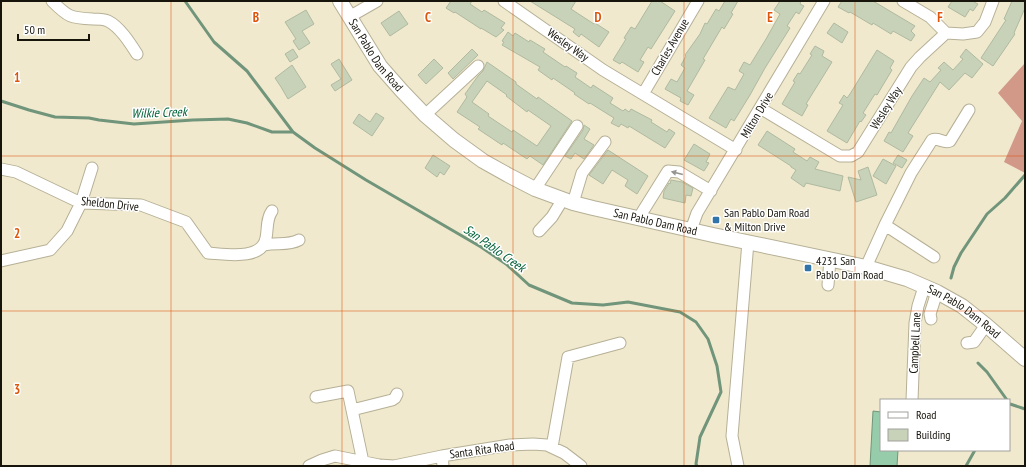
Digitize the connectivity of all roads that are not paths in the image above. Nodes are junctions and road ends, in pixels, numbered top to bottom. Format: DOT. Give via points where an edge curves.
graph roads {
  1 [pos="52,1"];
  2 [pos="340,1"];
  3 [pos="377,1"];
  4 [pos="504,1"];
  5 [pos="824,1"];
  6 [pos="903,1"];
  7 [pos="993,1"];
  8 [pos="696,2"];
  9 [pos="349,17"];
  10 [pos="946,33"];
  11 [pos="137,54"];
  12 [pos="478,66"];
  13 [pos="643,94"];
  14 [pos="760,108"];
  15 [pos="969,110"];
  16 [pos="425,115"];
  17 [pos="577,126"];
  18 [pos="605,142"];
  19 [pos="736,150"];
  20 [pos="92,168"];
  21 [pos="1,169"];
  22 [pos="535,188"];
  23 [pos="711,191"];
  24 [pos="568,201"];
  25 [pos="81,203"];
  26 [pos="272,211"];
  27 [pos="638,219"];
  28 [pos="885,225"];
  29 [pos="691,230"];
  30 [pos="539,231"];
  31 [pos="299,240"];
  32 [pos="748,242"];
  33 [pos="264,245"];
  34 [pos="934,257"];
  35 [pos="830,259"];
  36 [pos="1,261"];
  37 [pos="866,267"];
  38 [pos="828,285"];
  39 [pos="930,289"];
  40 [pos="931,319"];
  41 [pos="986,325"];
  42 [pos="620,343"];
  43 [pos="967,343"];
  44 [pos="1025,358"];
  45 [pos="397,394"];
  46 [pos="316,397"];
  47 [pos="912,399"];
  48 [pos="352,410"];
  49 [pos="552,447"];
  50 [pos="442,461"];
  51 [pos="363,462"];
  52 [pos="309,466"];
  53 [pos="580,466"];
  54 [pos="738,466"];
  1 -- 11 [label="street" via="70,17 108,21 125,36"];
  2 -- 9 [label="main road, San Pablo Dam Road"];
  3 -- 9 [label="street"];
  4 -- 13 [label="street, Wesley Way" via="603,70"];
  5 -- 14 [label="street, Milton Drive"];
  6 -- 10 [label="street" via="930,17"];
  7 -- 10 [label="street" via="985,22 977,32"];
  8 -- 13 [label="street, Charles Avenue"];
  9 -- 16 [label="main road, San Pablo Dam Road" via="380,66"];
  10 -- 14 [label="street, Wesley Way" via="911,67 858,152 851,156 840,156"];
  12 -- 16 [label="street"];
  13 -- 19 [label="street, Wesley Way"];
  14 -- 19 [label="street, Milton Drive"];
  15 -- 28 [label="street" via="950,141 932,140 911,172"];
  16 -- 22 [label="main road, San Pablo Dam Road" via="483,161"];
  17 -- 22 [label="street"];
  18 -- 24 [label="street" via="582,174"];
  19 -- 23 [label="street, Milton Drive"];
  20 -- 25 [label="street"];
  21 -- 25 [label="street, Sheldon Drive" via="16,172"];
  22 -- 24 [label="main road, San Pablo Dam Road"];
  23 -- 27 [label="street, one-way" via="679,172 668,171"];
  23 -- 29 [label="street, Milton Drive" via="697,213"];
  24 -- 27 [label="main road, San Pablo Dam Road"];
  24 -- 30 [label="street"];
  25 -- 33 [label="street, Sheldon Drive" via="141,205 186,222 208,253 244,254 257,251"];
  25 -- 36 [label="street" via="67,230 50,250"];
  26 -- 33 [label="street"];
  27 -- 29 [label="main road, San Pablo Dam Road"];
  28 -- 34 [label="street"];
  28 -- 37 [label="street"];
  29 -- 32 [label="main road, San Pablo Dam Road"];
  31 -- 33 [label="street" via="293,243"];
  32 -- 35 [label="main road, San Pablo Dam Road"];
  32 -- 54 [label="street" via="732,436"];
  35 -- 37 [label="main road, San Pablo Dam Road"];
  35 -- 38 [label="street"];
  37 -- 39 [label="main road, San Pablo Dam Road"];
  39 -- 40 [label="street"];
  39 -- 41 [label="main road, San Pablo Dam Road" via="962,306"];
  39 -- 47 [label="street, Campbell Lane" via="918,306 915,323"];
  41 -- 43 [label="street" via="974,342"];
  41 -- 44 [label="main road, San Pablo Dam Road"];
  42 -- 49 [label="street" via="568,357"];
  45 -- 48 [label="street" via="392,400"];
  46 -- 48 [label="street" via="348,390"];
  48 -- 51 [label="street"];
  49 -- 50 [label="street, Santa Rita Road" via="533,444 510,445"];
  49 -- 53 [label="street, Santa Rita Road"];
  50 -- 51 [label="street, Santa Rita Road" via="394,466"];
  51 -- 52 [label="street, Santa Rita Road" via="336,456"];
}
